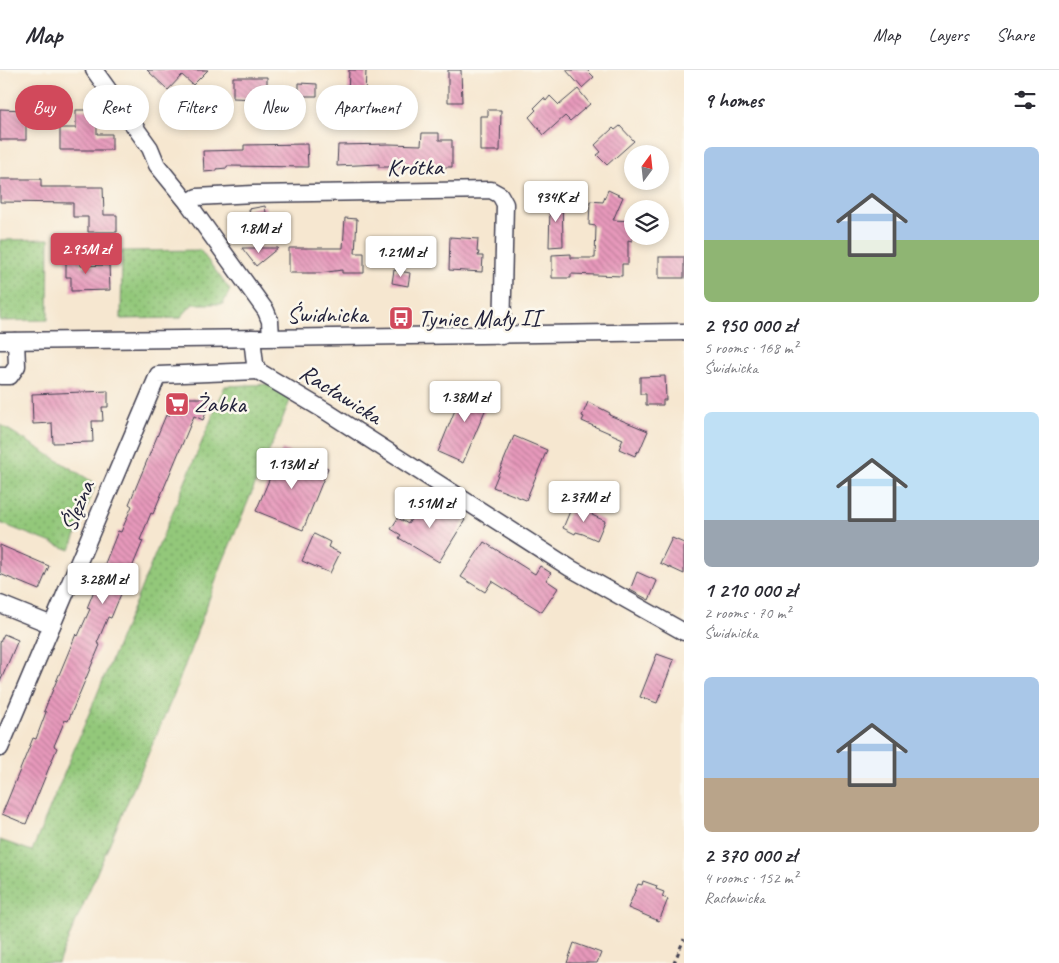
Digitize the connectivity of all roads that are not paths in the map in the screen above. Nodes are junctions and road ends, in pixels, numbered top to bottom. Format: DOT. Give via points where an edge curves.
graph roads {
  1 [pos="99,72"];
  2 [pos="188,203"];
  3 [pos="684,332"];
  4 [pos="502,336"];
  5 [pos="271,337"];
  6 [pos="252,338"];
  7 [pos="8,341"];
  8 [pos="258,372"];
  9 [pos="0,376"];
  10 [pos="0,604"];
  11 [pos="52,625"];
  12 [pos="684,632"];
  13 [pos="0,748"];
  1 -- 2 [label="street" via="150,148 157,165"];
  2 -- 4 [label="street, Krótka" via="197,197 252,194 492,190 505,204"];
  2 -- 5 [label="street" via="266,311"];
  3 -- 4 [label="street, Świdnicka"];
  4 -- 5 [label="street, Świdnicka"];
  5 -- 6 [label="street, Świdnicka"];
  6 -- 7 [label="street, Świdnicka"];
  6 -- 8 [label="street"];
  7 -- 9 [label="street" via="17,366 10,376"];
  8 -- 11 [label="street, Ślężna" via="158,375"];
  8 -- 12 [label="street, Racławicka" via="327,412 570,568"];
  10 -- 11 [label="street"];
  11 -- 13 [label="street, Ślężna"];
}
